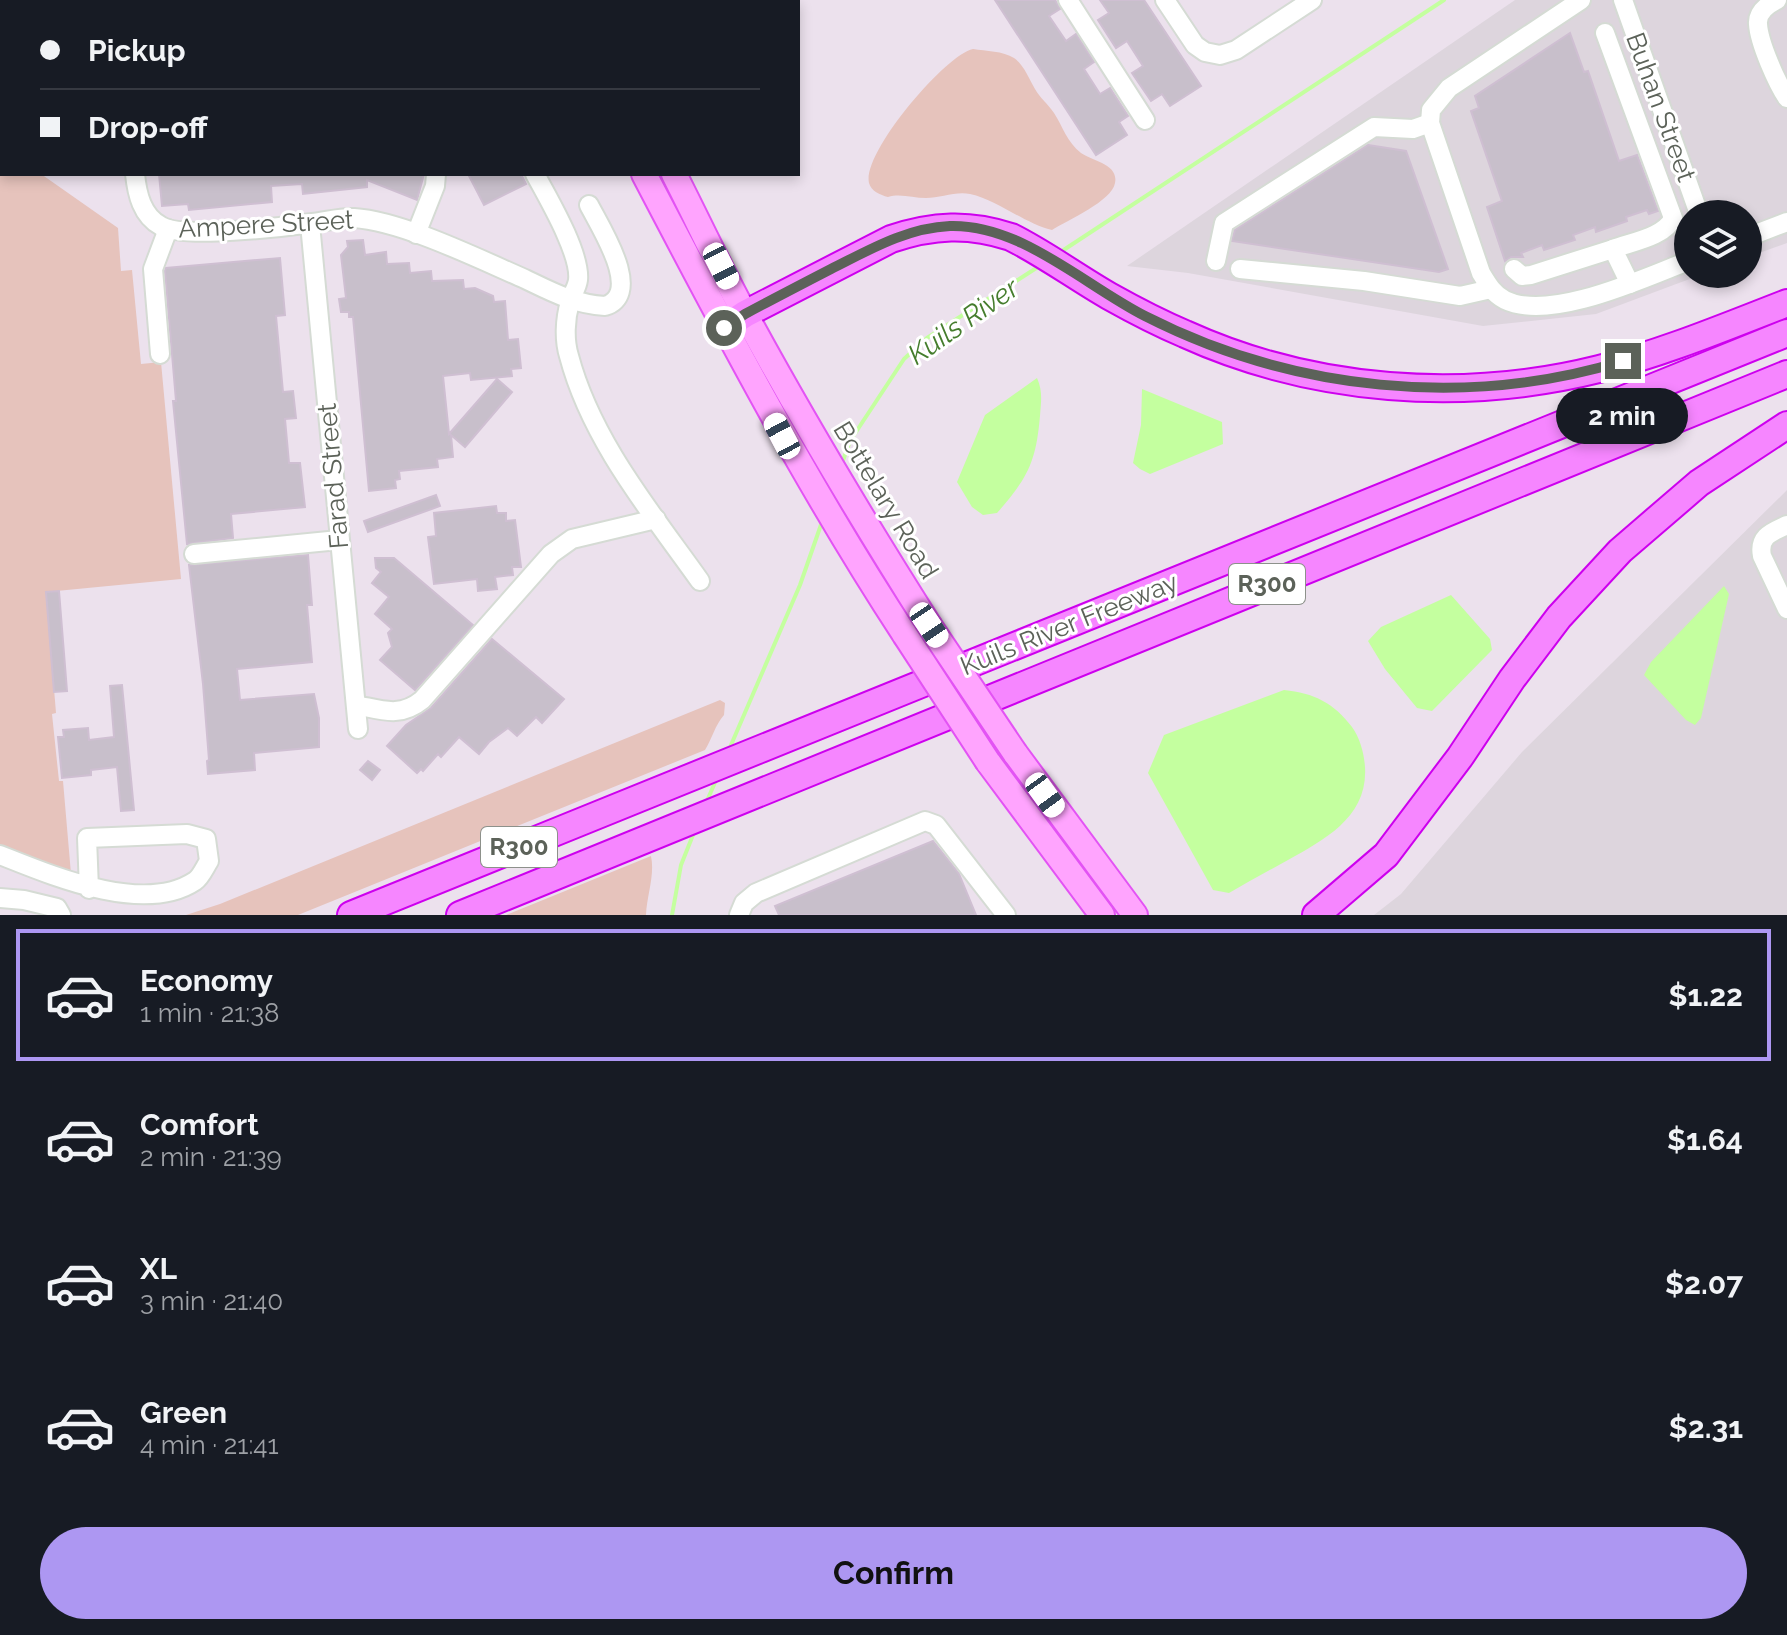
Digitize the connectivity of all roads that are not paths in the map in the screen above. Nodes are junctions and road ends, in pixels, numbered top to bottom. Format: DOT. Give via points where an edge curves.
graph roads {
  1 [pos="1068,0"];
  2 [pos="1165,0"];
  3 [pos="1312,0"];
  4 [pos="1581,0"];
  5 [pos="1623,0"];
  6 [pos="1777,0"];
  7 [pos="1605,33"];
  8 [pos="1787,98"];
  9 [pos="1145,120"];
  10 [pos="1430,123"];
  11 [pos="135,176"];
  12 [pos="436,176"];
  13 [pos="536,176"];
  14 [pos="645,176"];
  15 [pos="675,176"];
  16 [pos="1694,200"];
  17 [pos="589,205"];
  18 [pos="1787,222"];
  19 [pos="310,224"];
  20 [pos="168,229"];
  21 [pos="1762,232"];
  22 [pos="416,234"];
  23 [pos="1613,249"];
  24 [pos="1216,261"];
  25 [pos="1674,267"];
  26 [pos="1240,269"];
  27 [pos="1514,269"];
  28 [pos="1630,284"];
  29 [pos="1491,289"];
  30 [pos="566,299"];
  31 [pos="1787,303"];
  32 [pos="734,321"];
  33 [pos="1787,333"];
  34 [pos="160,354"];
  35 [pos="1787,374"];
  36 [pos="1787,425"];
  37 [pos="656,519"];
  38 [pos="1787,525"];
  39 [pos="339,540"];
  40 [pos="194,554"];
  41 [pos="700,581"];
  42 [pos="1787,609"];
  43 [pos="356,705"];
  44 [pos="358,729"];
  45 [pos="0,855"];
  46 [pos="89,889"];
  47 [pos="0,898"];
  48 [pos="24,907"];
  49 [pos="470,912"];
  50 [pos="61,915"];
  51 [pos="351,915"];
  52 [pos="739,915"];
  53 [pos="1006,915"];
  54 [pos="1102,915"];
  55 [pos="1135,915"];
  56 [pos="1316,915"];
  1 -- 9 [label="street"];
  2 -- 3 [label="street" via="1195,45 1220,55"];
  4 -- 10 [label="street" via="1449,88 1431,110"];
  5 -- 16 [label="street, Buhan Street"];
  6 -- 8 [label="street" via="1760,13 1758,24"];
  7 -- 23 [label="street" via="1673,218 1661,232"];
  10 -- 24 [label="street" via="1413,129 1374,127 1236,215 1220,232"];
  10 -- 29 [label="street"];
  11 -- 20 [label="street, Ampere Street" via="146,213"];
  12 -- 22 [label="street"];
  13 -- 30 [label="street" via="578,270 578,284"];
  14 -- 32 [label="main road, Bottelary Road"];
  15 -- 32 [label="main road, Bottelary Road"];
  17 -- 30 [label="street" via="622,286 610,305"];
  18 -- 21 [label="street"];
  19 -- 20 [label="street, Ampere Street"];
  19 -- 22 [label="street, Ampere Street" via="350,218"];
  19 -- 39 [label="street, Farad Street"];
  20 -- 34 [label="street" via="153,269"];
  22 -- 30 [label="street, Ampere Street"];
  23 -- 27 [label="street" via="1531,275"];
  23 -- 28 [label="street"];
  25 -- 28 [label="street"];
  26 -- 29 [label="street" via="1460,296"];
  28 -- 29 [label="street" via="1572,302 1533,305 1514,304"];
  30 -- 37 [label="street" via="569,356 584,395 616,461"];
  31 -- 32 [label="highway" via="1598,369 1528,382 1447,388 1341,381 1269,365 1187,336 1108,296 1028,246 989,230 949,226 891,239"];
  32 -- 54 [label="main road, Bottelary Road, bridge" via="782,436 866,575 988,762"];
  32 -- 55 [label="main road, Bottelary Road, bridge" via="800,412 882,551 1015,753"];
  33 -- 51 [label="highway, Kuils River Freeway / R300"];
  35 -- 49 [label="highway, Kuils River Freeway / R300"];
  36 -- 56 [label="highway" via="1699,483 1620,551 1559,617 1386,855"];
  37 -- 41 [label="street"];
  37 -- 43 [label="street" via="572,539 551,554 409,711"];
  38 -- 42 [label="street" via="1767,535 1761,547"];
  39 -- 40 [label="street"];
  39 -- 43 [label="street, Farad Street"];
  43 -- 44 [label="street, Farad Street"];
  45 -- 46 [label="street"];
  46 -- 46 [label="street" via="137,901 177,892 196,881 209,861 206,839 187,834 87,838"];
  47 -- 48 [label="street"];
  48 -- 50 [label="street" via="53,906"];
  52 -- 53 [label="street" via="756,893 925,821 936,825"];
}
